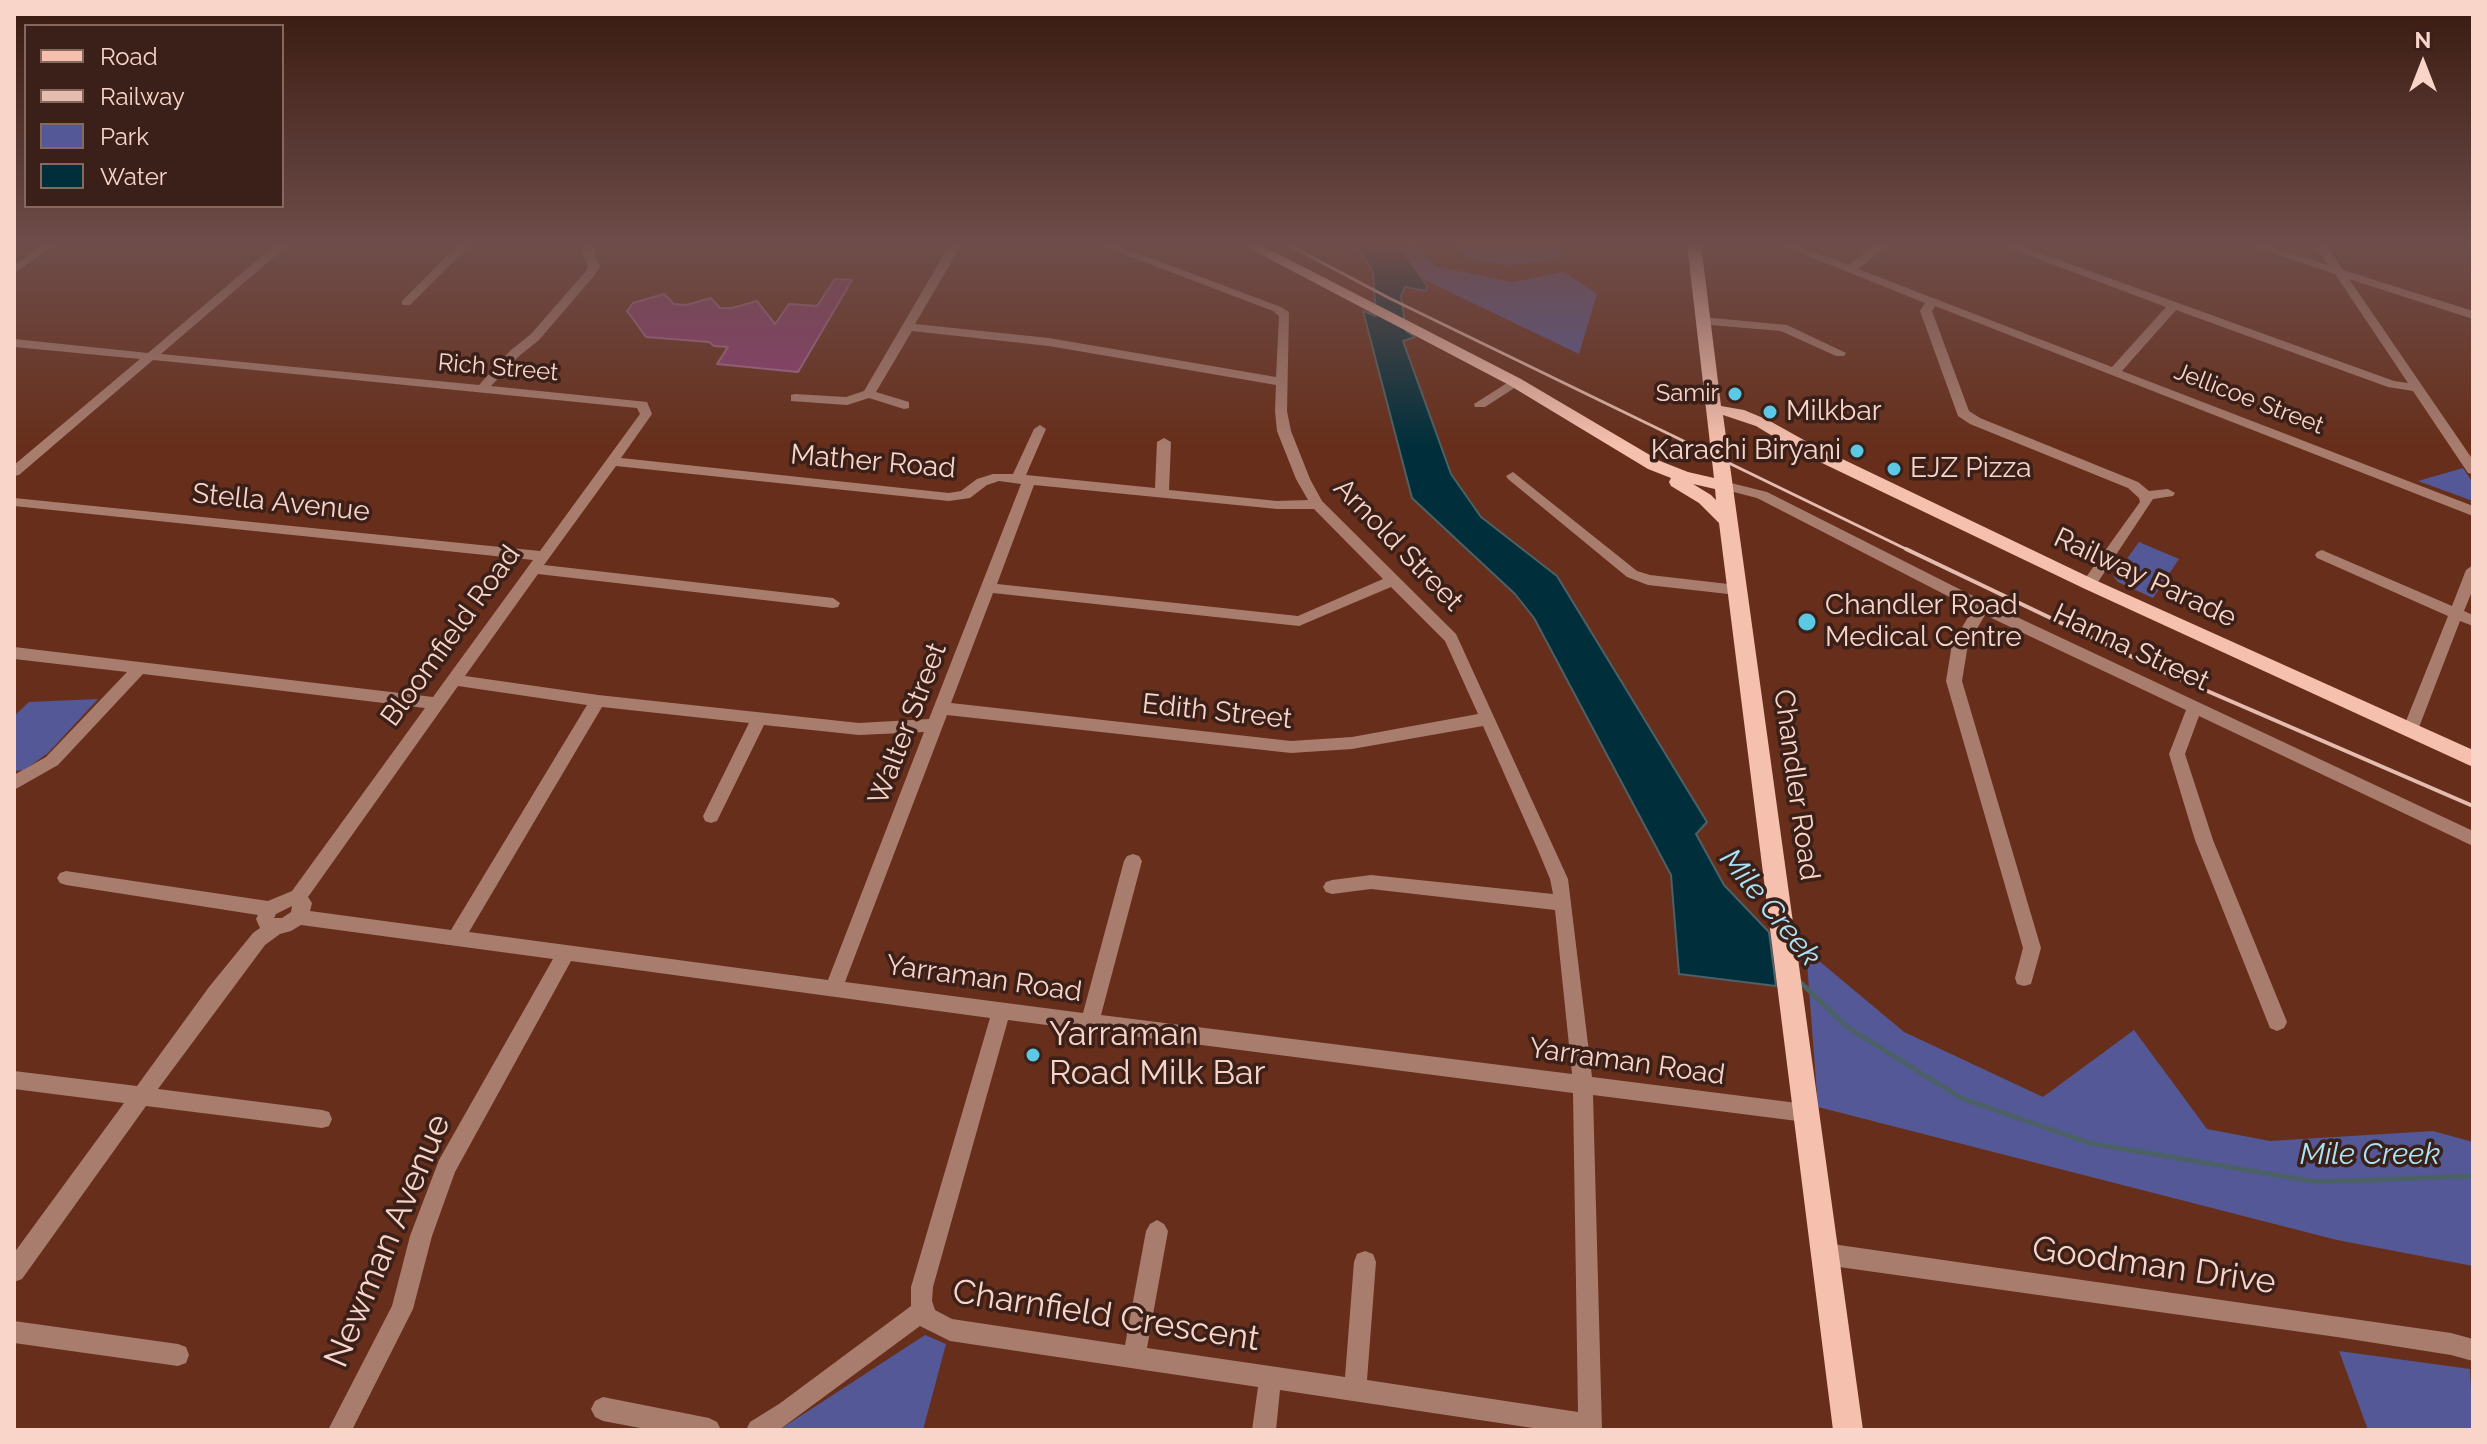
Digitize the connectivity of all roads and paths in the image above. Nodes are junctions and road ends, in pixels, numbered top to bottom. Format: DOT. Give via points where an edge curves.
graph roads {
  1 [pos="204,311"];
  2 [pos="557,311"];
  3 [pos="916,311"];
  4 [pos="1280,311"];
  5 [pos="1375,311"];
  6 [pos="1702,311"];
  7 [pos="1926,311"];
  8 [pos="1959,311"];
  9 [pos="2168,311"];
  10 [pos="2195,311"];
  11 [pos="2366,311"];
  12 [pos="1703,321"];
  13 [pos="907,327"];
  14 [pos="14,343"];
  15 [pos="1840,353"];
  16 [pos="151,356"];
  17 [pos="2115,371"];
  18 [pos="1281,382"];
  19 [pos="1515,382"];
  20 [pos="483,388"];
  21 [pos="2418,388"];
  22 [pos="869,394"];
  23 [pos="795,398"];
  24 [pos="1480,404"];
  25 [pos="642,405"];
  26 [pos="904,405"];
  27 [pos="1714,414"];
  28 [pos="1040,429"];
  29 [pos="1164,442"];
  30 [pos="2467,452"];
  31 [pos="612,461"];
  32 [pos="1651,463"];
  33 [pos="2473,470"];
  34 [pos="14,472"];
  35 [pos="1513,476"];
  36 [pos="1722,476"];
  37 [pos="1024,478"];
  38 [pos="1677,482"];
  39 [pos="1162,493"];
  40 [pos="2168,493"];
  41 [pos="2146,496"];
  42 [pos="14,502"];
  43 [pos="1317,504"];
  44 [pos="2473,511"];
  45 [pos="1728,521"];
  46 [pos="2322,555"];
  47 [pos="538,562"];
  48 [pos="2473,570"];
  49 [pos="1394,580"];
  50 [pos="2089,584"];
  51 [pos="989,588"];
  52 [pos="1737,590"];
  53 [pos="833,603"];
  54 [pos="1982,607"];
  55 [pos="2455,614"];
  56 [pos="2473,621"];
  57 [pos="14,653"];
  58 [pos="138,670"];
  59 [pos="453,680"];
  60 [pos="598,701"];
  61 [pos="437,703"];
  62 [pos="2196,707"];
  63 [pos="942,708"];
  64 [pos="759,719"];
  65 [pos="1486,719"];
  66 [pos="935,725"];
  67 [pos="2410,731"];
  68 [pos="2473,759"];
  69 [pos="14,783"];
  70 [pos="711,816"];
  71 [pos="2473,839"];
  72 [pos="1133,861"];
  73 [pos="66,878"];
  74 [pos="1332,887"];
  75 [pos="1563,903"];
  76 [pos="298,908"];
  77 [pos="272,918"];
  78 [pos="456,937"];
  79 [pos="567,952"];
  80 [pos="2024,978"];
  81 [pos="834,987"];
  82 [pos="1001,1011"];
  83 [pos="1090,1022"];
  84 [pos="2277,1022"];
  85 [pos="14,1080"];
  86 [pos="1583,1083"];
  87 [pos="139,1098"];
  88 [pos="1805,1113"];
  89 [pos="322,1119"];
  90 [pos="1157,1231"];
  91 [pos="1825,1254"];
  92 [pos="1365,1262"];
  93 [pos="14,1271"];
  94 [pos="924,1310"];
  95 [pos="14,1332"];
  96 [pos="2473,1350"];
  97 [pos="178,1355"];
  98 [pos="1134,1357"];
  99 [pos="1270,1378"];
  100 [pos="1355,1390"];
  101 [pos="603,1409"];
  102 [pos="1590,1428"];
  103 [pos="340,1430"];
  104 [pos="709,1430"];
  105 [pos="758,1430"];
  106 [pos="1264,1430"];
  107 [pos="1848,1430"];
  1 -- 16 [label="street"];
  2 -- 20 [label="street"];
  3 -- 13 [label="street"];
  4 -- 18 [label="street, Arnold Street" via="1285,315"];
  5 -- 19 [label="main road"];
  6 -- 12 [label="main road, Chandler Road"];
  7 -- 41 [label="street" via="1963,413 2133,485"];
  8 -- 17 [label="street, Jellicoe Street"];
  9 -- 17 [label="street"];
  10 -- 21 [label="street" via="2392,384"];
  11 -- 21 [label="street"];
  12 -- 15 [label="street" via="1783,328"];
  12 -- 27 [label="main road, Chandler Road"];
  13 -- 18 [label="street" via="1049,342"];
  13 -- 22 [label="street"];
  14 -- 16 [label="street, Rich Street"];
  16 -- 20 [label="street, Rich Street"];
  16 -- 34 [label="street"];
  17 -- 44 [label="street, Jellicoe Street"];
  18 -- 43 [label="street, Arnold Street" via="1284,431"];
  19 -- 24 [label="street"];
  19 -- 32 [label="main road"];
  20 -- 25 [label="street, Rich Street"];
  21 -- 30 [label="street"];
  22 -- 23 [label="street" via="847,401"];
  22 -- 26 [label="street"];
  25 -- 31 [label="street, Bloomfield Road" via="646,414"];
  27 -- 36 [label="main road, Chandler Road"];
  27 -- 50 [label="main road, Railway Parade" via="1795,443"];
  28 -- 37 [label="street, Walter Street"];
  29 -- 39 [label="street"];
  30 -- 33 [label="street"];
  31 -- 37 [label="street, Mather Road" via="949,497 965,495 998,477"];
  31 -- 47 [label="street, Bloomfield Road"];
  32 -- 36 [label="main road" via="1684,477"];
  32 -- 38 [label="main road"];
  35 -- 52 [label="street" via="1638,577"];
  36 -- 38 [label="main road" via="1700,490"];
  36 -- 45 [label="main road, Chandler Road"];
  36 -- 54 [label="street, Hanna Street"];
  37 -- 39 [label="street, Mather Road"];
  37 -- 51 [label="street, Walter Street"];
  38 -- 45 [label="main road"];
  39 -- 43 [label="street, Mather Road"];
  40 -- 41 [label="street"];
  41 -- 50 [label="street" via="2147,502"];
  42 -- 47 [label="street, Stella Avenue"];
  43 -- 49 [label="street, Arnold Street"];
  45 -- 52 [label="main road, Chandler Road"];
  46 -- 55 [label="street"];
  47 -- 53 [label="street, Stella Avenue"];
  47 -- 59 [label="street, Bloomfield Road"];
  48 -- 55 [label="street"];
  49 -- 51 [label="street" via="1299,621"];
  49 -- 65 [label="street, Arnold Street" via="1451,638"];
  50 -- 67 [label="main road, Railway Parade"];
  51 -- 63 [label="street, Walter Street"];
  52 -- 88 [label="main road, Chandler Road"];
  54 -- 62 [label="street, Hanna Street"];
  54 -- 80 [label="street" via="1960,644 1954,681 2032,948"];
  55 -- 56 [label="street"];
  55 -- 67 [label="street"];
  57 -- 58 [label="street"];
  58 -- 61 [label="street"];
  58 -- 69 [label="street" via="52,761"];
  59 -- 60 [label="street"];
  59 -- 61 [label="street, Bloomfield Road"];
  60 -- 64 [label="street"];
  60 -- 78 [label="street"];
  61 -- 76 [label="street, Bloomfield Road"];
  62 -- 71 [label="street, Hanna Street"];
  62 -- 84 [label="street" via="2177,754 2204,840"];
  63 -- 65 [label="street, Edith Street" via="1291,747 1352,743"];
  63 -- 66 [label="street, Walter Street"];
  64 -- 66 [label="street" via="859,729"];
  64 -- 70 [label="street"];
  65 -- 75 [label="street, Arnold Street" via="1547,850"];
  66 -- 81 [label="street, Walter Street"];
  67 -- 68 [label="main road, Railway Parade"];
  72 -- 83 [label="street"];
  73 -- 77 [label="street"];
  74 -- 75 [label="street" via="1371,882"];
  75 -- 86 [label="street, Arnold Street"];
  76 -- 77 [label="street" via="285,899"];
  76 -- 78 [label="street, Yarraman Road"];
  77 -- 87 [label="street"];
  78 -- 79 [label="street, Yarraman Road"];
  79 -- 81 [label="street, Yarraman Road"];
  79 -- 103 [label="street, Newman Avenue" via="446,1167 402,1309"];
  81 -- 82 [label="street, Yarraman Road"];
  82 -- 83 [label="street, Yarraman Road"];
  82 -- 94 [label="street, Charnfield Crescent" via="922,1287"];
  83 -- 86 [label="street, Yarraman Road"];
  85 -- 87 [label="street"];
  86 -- 88 [label="street, Yarraman Road"];
  86 -- 102 [label="street, Arnold Street"];
  87 -- 89 [label="street"];
  87 -- 93 [label="street"];
  88 -- 91 [label="main road, Chandler Road"];
  90 -- 98 [label="street"];
  91 -- 96 [label="street, Goodman Drive"];
  91 -- 107 [label="main road, Chandler Road"];
  92 -- 100 [label="street"];
  94 -- 98 [label="street, Charnfield Crescent" via="925,1317 950,1330"];
  94 -- 105 [label="street"];
  95 -- 97 [label="street"];
  98 -- 99 [label="street, Charnfield Crescent"];
  99 -- 100 [label="street, Charnfield Crescent"];
  99 -- 106 [label="street"];
  100 -- 102 [label="street, Charnfield Crescent"];
  101 -- 104 [label="street"];
}
